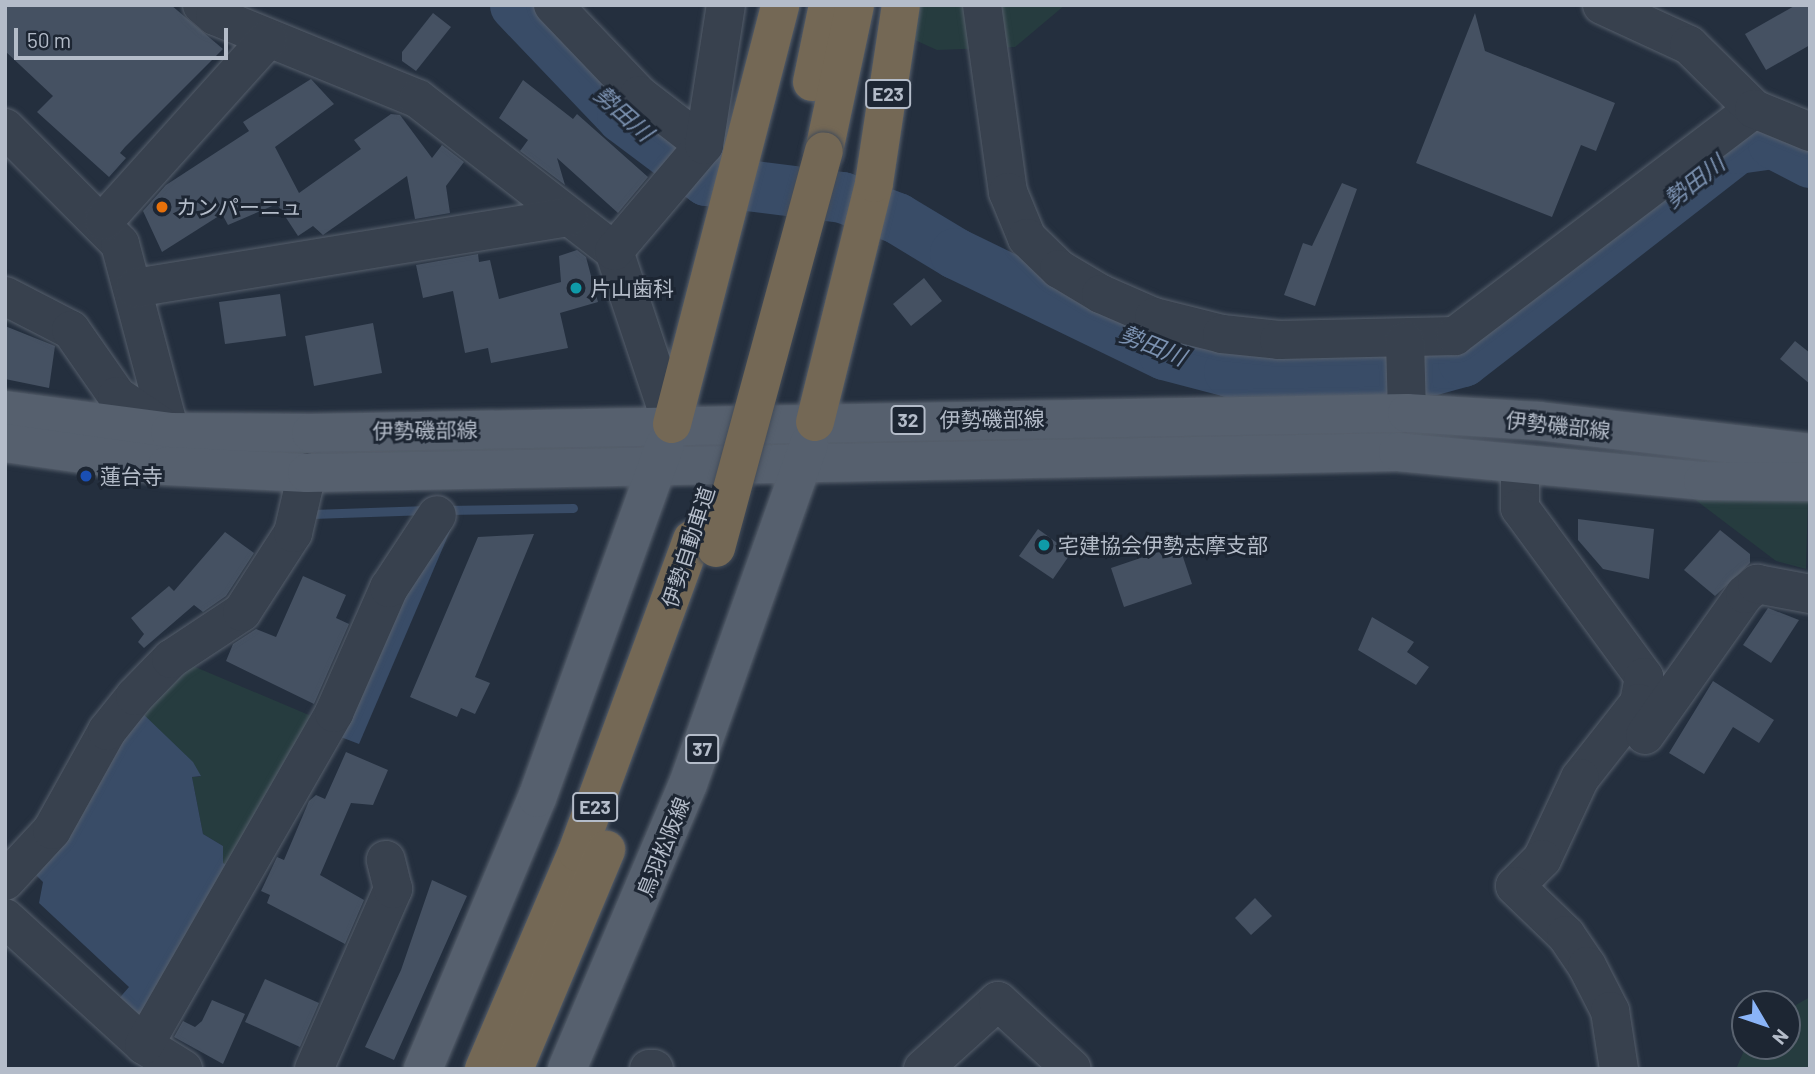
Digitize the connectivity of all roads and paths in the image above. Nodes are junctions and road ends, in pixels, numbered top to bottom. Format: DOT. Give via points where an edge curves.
graph roads {
  1 [pos="202,5"];
  2 [pos="554,5"];
  3 [pos="726,5"];
  4 [pos="780,5"];
  5 [pos="828,5"];
  6 [pos="855,5"];
  7 [pos="901,5"];
  8 [pos="982,5"];
  9 [pos="1602,5"];
  10 [pos="268,39"];
  11 [pos="1754,109"];
  12 [pos="5,128"];
  13 [pos="1810,132"];
  14 [pos="701,148"];
  15 [pos="811,148"];
  16 [pos="568,217"];
  17 [pos="103,221"];
  18 [pos="614,251"];
  19 [pos="135,288"];
  20 [pos="5,296"];
  21 [pos="1405,345"];
  22 [pos="1406,403"];
  23 [pos="5,410"];
  24 [pos="815,422"];
  25 [pos="672,424"];
  26 [pos="5,443"];
  27 [pos="168,449"];
  28 [pos="1810,453"];
  29 [pos="1520,466"];
  30 [pos="803,467"];
  31 [pos="658,468"];
  32 [pos="307,473"];
  33 [pos="1810,482"];
  34 [pos="437,515"];
  35 [pos="704,544"];
  36 [pos="1810,594"];
  37 [pos="1644,735"];
  38 [pos="386,860"];
  39 [pos="5,881"];
  40 [pos="5,918"];
  41 [pos="145,1053"];
  42 [pos="183,1069"];
  43 [pos="313,1069"];
  44 [pos="423,1069"];
  45 [pos="484,1069"];
  46 [pos="514,1069"];
  47 [pos="567,1069"];
  48 [pos="923,1069"];
  49 [pos="1072,1069"];
  50 [pos="1619,1069"];
  1 -- 10 [label="street"];
  2 -- 14 [label="street" via="639,95"];
  3 -- 14 [label="street"];
  4 -- 25 [label="highway"];
  5 -- 15 [label="highway, 伊勢自動車道 / E23"];
  6 -- 15 [label="highway, 伊勢自動車道 / E23"];
  7 -- 24 [label="highway, E23" via="863,237"];
  8 -- 21 [label="street" via="1015,217 1059,269 1154,317 1222,334"];
  9 -- 11 [label="street" via="1689,45"];
  10 -- 16 [label="street" via="418,99"];
  10 -- 17 [label="street"];
  11 -- 13 [label="street"];
  11 -- 21 [label="street" via="1476,324 1438,341"];
  12 -- 17 [label="street"];
  14 -- 18 [label="street"];
  15 -- 35 [label="highway, 伊勢自動車道 / E23"];
  16 -- 18 [label="street"];
  16 -- 19 [label="street"];
  17 -- 19 [label="street" via="120,244"];
  18 -- 25 [label="street"];
  19 -- 27 [label="street"];
  20 -- 27 [label="street" via="71,330 117,396"];
  21 -- 22 [label="street"];
  22 -- 24 [label="main road, 伊勢磯部線 / 32"];
  22 -- 28 [label="main road, 伊勢磯部線 / 32"];
  23 -- 27 [label="main road, 伊勢磯部線 / 32"];
  24 -- 25 [label="main road, 伊勢磯部線 / 32"];
  24 -- 30 [label="main road, 鳥羽松阪線 / 37"];
  25 -- 27 [label="main road, 伊勢磯部線 / 32"];
  25 -- 31 [label="main road"];
  26 -- 27 [label="main road, 伊勢磯部線 / 32"];
  27 -- 32 [label="main road, 伊勢磯部線 / 32"];
  29 -- 30 [label="main road, 伊勢磯部線 / 32" via="1398,452"];
  29 -- 33 [label="main road, 伊勢磯部線 / 32"];
  29 -- 50 [label="street" via="1520,508 1644,677 1639,703 1580,778 1542,859 1515,886 1566,935 1587,966 1610,1011"];
  30 -- 31 [label="main road, 伊勢磯部線 / 32"];
  30 -- 47 [label="main road, 鳥羽松阪線 / 37" via="693,772"];
  31 -- 32 [label="main road, 伊勢磯部線 / 32"];
  31 -- 44 [label="main road" via="537,799"];
  32 -- 39 [label="street" via="293,533 250,601 171,659 135,696 107,731 52,830"];
  34 -- 41 [label="street" via="389,588 334,713"];
  35 -- 45 [label="highway, 伊勢自動車道 / E23"];
  35 -- 46 [label="highway, 伊勢自動車道 / E23" via="602,862"];
  36 -- 37 [label="street" via="1757,584 1745,594"];
  38 -- 43 [label="street" via="393,889"];
  40 -- 41 [label="street"];
  41 -- 42 [label="street"];
  48 -- 49 [label="street" via="998,1001"];
}
